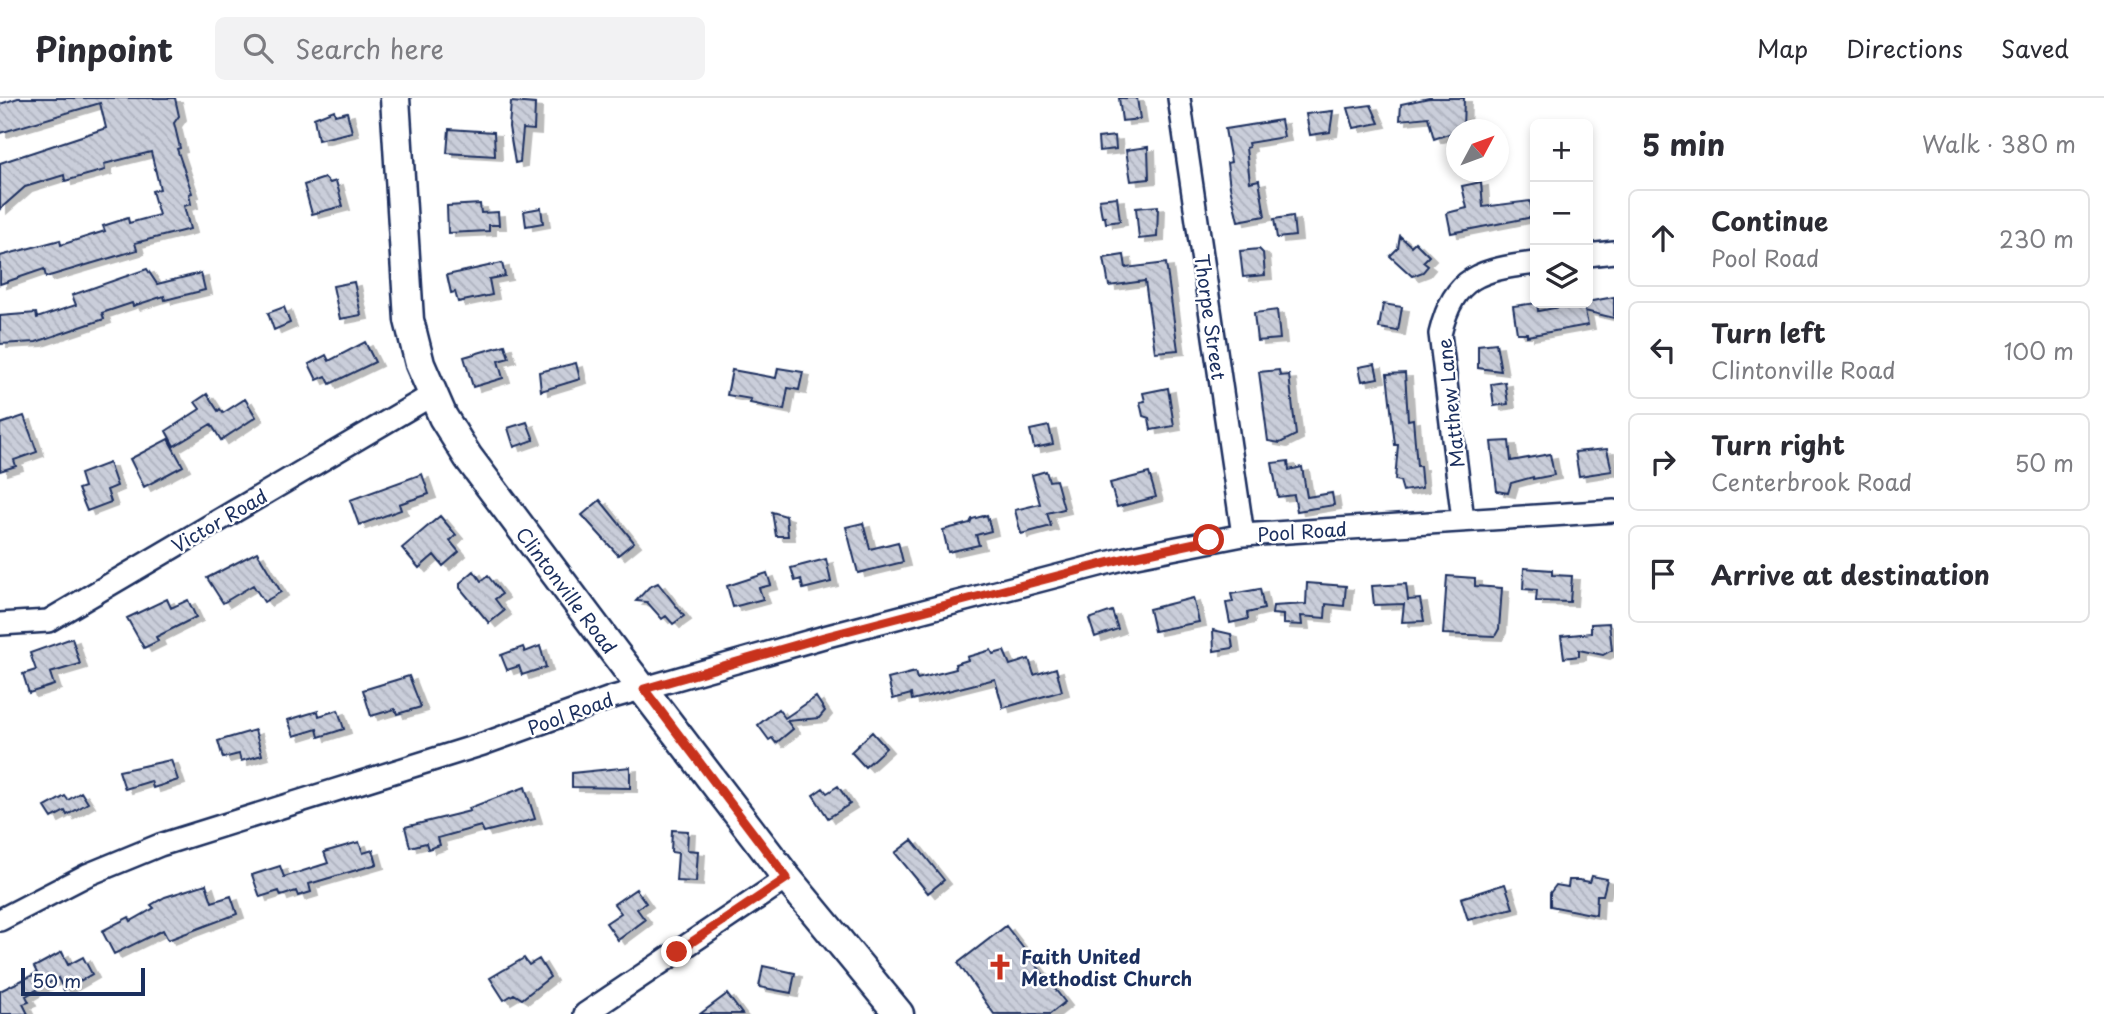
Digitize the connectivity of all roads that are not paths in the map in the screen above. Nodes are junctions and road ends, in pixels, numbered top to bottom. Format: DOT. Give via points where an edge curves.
graph roads {
  1 [pos="395,98"];
  2 [pos="1179,98"];
  3 [pos="1614,252"];
  4 [pos="1593,254"];
  5 [pos="1530,264"];
  6 [pos="432,395"];
  7 [pos="1614,511"];
  8 [pos="1463,520"];
  9 [pos="1243,535"];
  10 [pos="0,624"];
  11 [pos="644,689"];
  12 [pos="787,878"];
  13 [pos="0,920"];
  14 [pos="585,1014"];
  15 [pos="899,1014"];
  1 -- 6 [label="main road, Clintonville Road" via="409,320"];
  2 -- 9 [label="street, Thorpe Street"];
  3 -- 4 [label="street"];
  5 -- 8 [label="street, Matthew Lane" via="1498,268 1467,281 1446,308 1440,334"];
  6 -- 10 [label="street, Victor Road" via="48,621"];
  6 -- 11 [label="main road, Clintonville Road" via="468,457"];
  7 -- 8 [label="street, Pool Road"];
  8 -- 9 [label="street, Pool Road"];
  9 -- 11 [label="street, Pool Road" via="1113,562"];
  11 -- 12 [label="main road, Clintonville Road"];
  11 -- 13 [label="street, Pool Road" via="160,845 87,875"];
  12 -- 14 [label="street"];
  12 -- 15 [label="main road, Clintonville Road"];
}
